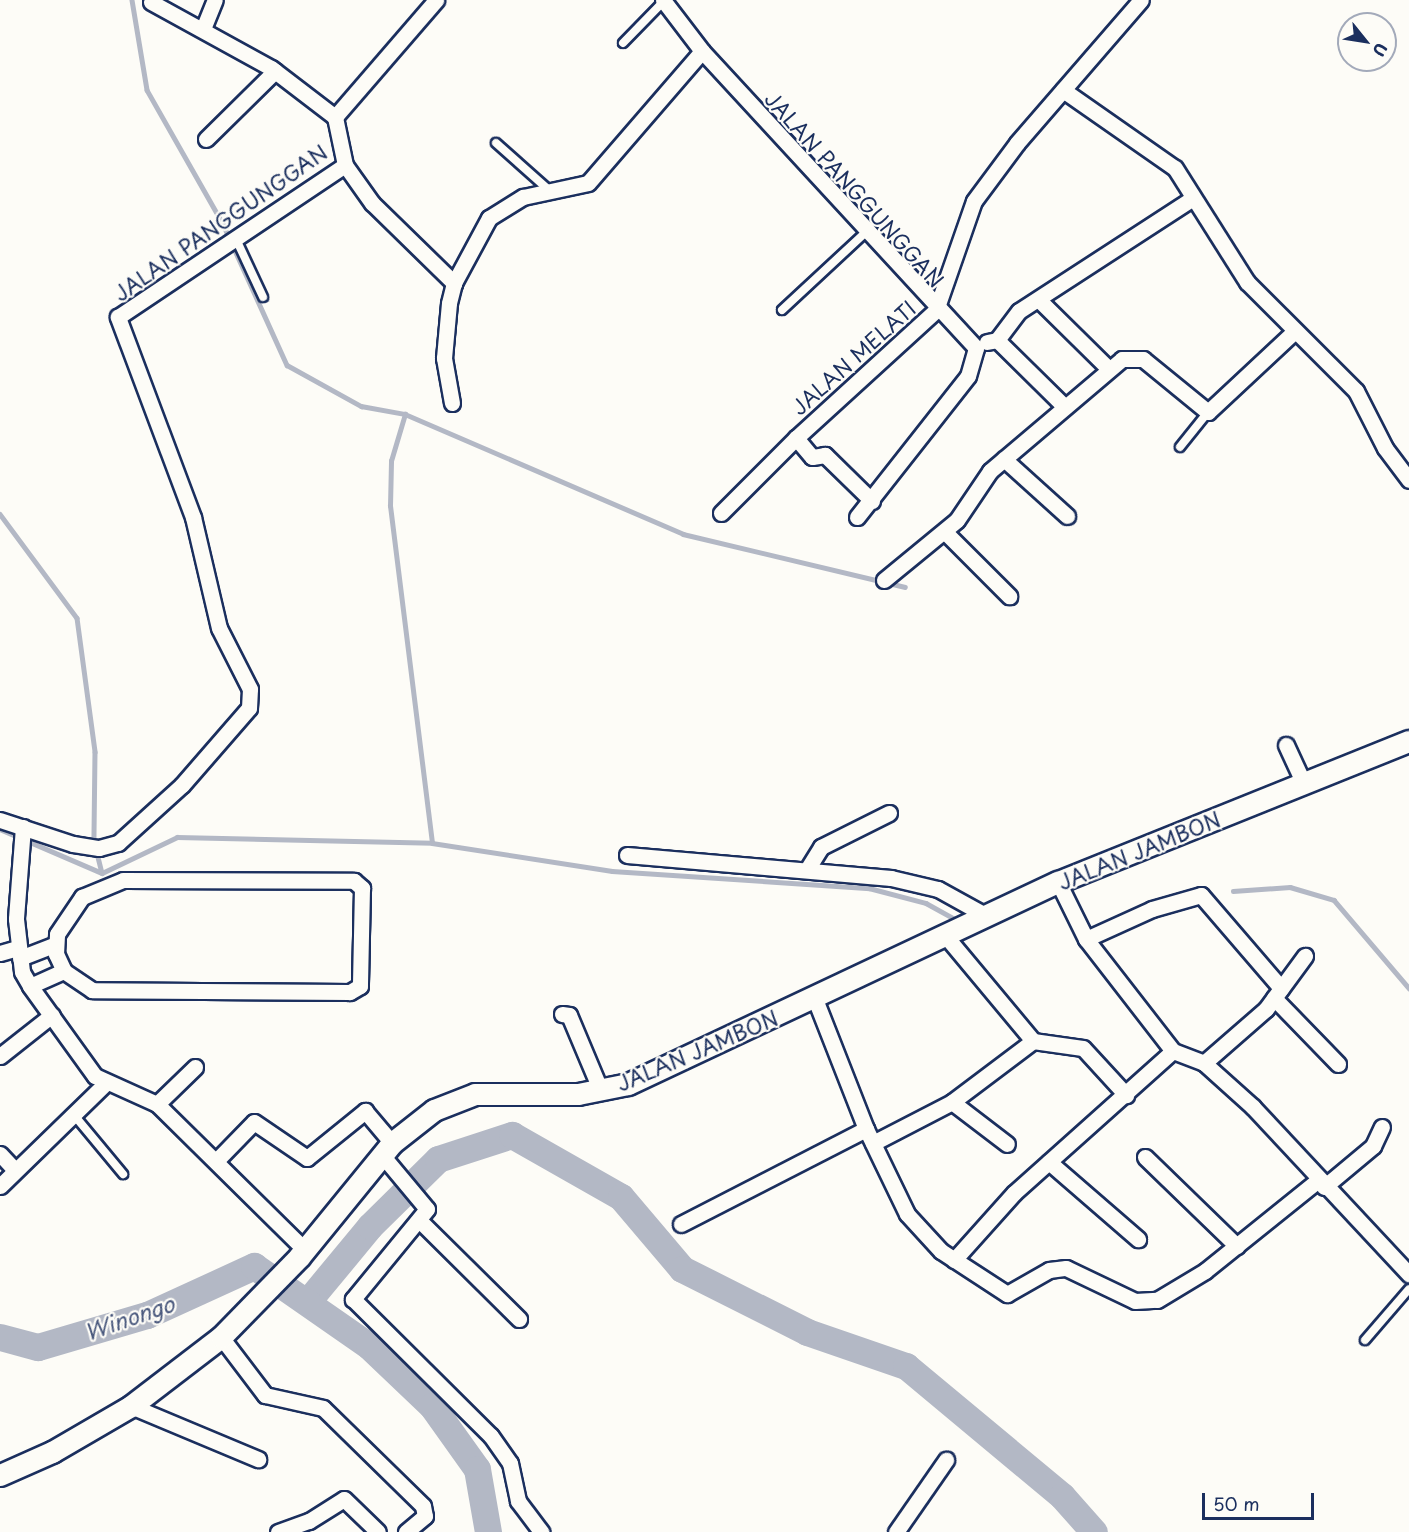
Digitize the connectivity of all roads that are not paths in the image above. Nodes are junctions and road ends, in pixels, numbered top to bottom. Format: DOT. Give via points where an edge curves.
graph roads {
  1 [pos="215,0"];
  2 [pos="436,0"];
  3 [pos="664,0"];
  4 [pos="1140,0"];
  5 [pos="151,2"];
  6 [pos="203,29"];
  7 [pos="623,43"];
  8 [pos="702,51"];
  9 [pos="275,71"];
  10 [pos="1063,90"];
  11 [pos="335,117"];
  12 [pos="206,139"];
  13 [pos="496,143"];
  14 [pos="345,165"];
  15 [pos="551,192"];
  16 [pos="1193,198"];
  17 [pos="865,233"];
  18 [pos="236,239"];
  19 [pos="454,283"];
  20 [pos="262,297"];
  21 [pos="1041,302"];
  22 [pos="782,310"];
  23 [pos="936,310"];
  24 [pos="1295,331"];
  25 [pos="997,340"];
  26 [pos="976,348"];
  27 [pos="1108,368"];
  28 [pos="452,403"];
  29 [pos="1062,405"];
  30 [pos="1208,412"];
  31 [pos="796,438"];
  32 [pos="1180,447"];
  33 [pos="1004,459"];
  34 [pos="1409,480"];
  35 [pos="872,501"];
  36 [pos="721,513"];
  37 [pos="1067,516"];
  38 [pos="857,517"];
  39 [pos="945,532"];
  40 [pos="884,580"];
  41 [pos="1009,596"];
  42 [pos="1409,741"];
  43 [pos="1286,746"];
  44 [pos="1304,784"];
  45 [pos="889,813"];
  46 [pos="0,820"];
  47 [pos="22,836"];
  48 [pos="627,855"];
  49 [pos="808,868"];
  50 [pos="1058,882"];
  51 [pos="984,915"];
  52 [pos="944,934"];
  53 [pos="1086,939"];
  54 [pos="54,945"];
  55 [pos="0,953"];
  56 [pos="19,953"];
  57 [pos="1305,956"];
  58 [pos="64,971"];
  59 [pos="30,986"];
  60 [pos="1277,993"];
  61 [pos="815,999"];
  62 [pos="562,1014"];
  63 [pos="52,1015"];
  64 [pos="1033,1041"];
  65 [pos="1173,1051"];
  66 [pos="0,1056"];
  67 [pos="1204,1063"];
  68 [pos="1338,1064"];
  69 [pos="195,1067"];
  70 [pos="105,1084"];
  71 [pos="601,1091"];
  72 [pos="1126,1095"];
  73 [pos="952,1102"];
  74 [pos="157,1104"];
  75 [pos="74,1115"];
  76 [pos="1382,1127"];
  77 [pos="866,1129"];
  78 [pos="873,1143"];
  79 [pos="1007,1144"];
  80 [pos="387,1149"];
  81 [pos="0,1154"];
  82 [pos="1145,1157"];
  83 [pos="216,1161"];
  84 [pos="1049,1162"];
  85 [pos="14,1169"];
  86 [pos="123,1174"];
  87 [pos="1321,1184"];
  88 [pos="0,1186"];
  89 [pos="421,1222"];
  90 [pos="681,1224"];
  91 [pos="1138,1239"];
  92 [pos="1237,1246"];
  93 [pos="302,1253"];
  94 [pos="954,1260"];
  95 [pos="1409,1274"];
  96 [pos="1409,1289"];
  97 [pos="519,1319"];
  98 [pos="220,1337"];
  99 [pos="1365,1340"];
  100 [pos="131,1406"];
  101 [pos="258,1459"];
  102 [pos="946,1460"];
  103 [pos="0,1474"];
  104 [pos="278,1532"];
  105 [pos="378,1532"];
  106 [pos="406,1532"];
  107 [pos="541,1532"];
  108 [pos="896,1532"];
  1 -- 6 [label="street"];
  2 -- 11 [label="street, JALAN PANGGUNGGAN"];
  3 -- 7 [label="lane"];
  3 -- 8 [label="street, JALAN PANGGUNGGAN"];
  4 -- 10 [label="street, JALAN PANGGUNGGAN"];
  5 -- 6 [label="street"];
  6 -- 9 [label="street"];
  8 -- 15 [label="street" via="594,178 577,188"];
  8 -- 17 [label="street, JALAN PANGGUNGGAN"];
  9 -- 11 [label="street"];
  9 -- 12 [label="street"];
  10 -- 16 [label="street" via="1161,155"];
  10 -- 23 [label="street, JALAN PANGGUNGGAN" via="974,201"];
  11 -- 14 [label="street, JALAN PANGGUNGGAN"];
  13 -- 15 [label="lane"];
  14 -- 18 [label="street, JALAN PANGGUNGGAN"];
  14 -- 19 [label="street" via="372,203"];
  15 -- 19 [label="street" via="524,197 493,212"];
  16 -- 21 [label="street"];
  16 -- 24 [label="street" via="1247,282"];
  17 -- 22 [label="lane"];
  17 -- 23 [label="street, JALAN PANGGUNGGAN"];
  18 -- 20 [label="lane"];
  18 -- 47 [label="street, JALAN PANGGUNGGAN" via="118,317 191,510 219,628 250,689 249,708 182,785 118,843 92,847"];
  19 -- 28 [label="street" via="444,342"];
  21 -- 25 [label="street" via="1019,311"];
  21 -- 27 [label="street"];
  23 -- 26 [label="street"];
  23 -- 31 [label="street, JALAN MELATI"];
  24 -- 30 [label="street"];
  24 -- 34 [label="street" via="1356,391"];
  25 -- 26 [label="street"];
  25 -- 29 [label="street"];
  26 -- 35 [label="street" via="968,376"];
  27 -- 29 [label="street"];
  27 -- 30 [label="street" via="1135,356"];
  29 -- 33 [label="street"];
  30 -- 32 [label="lane"];
  31 -- 35 [label="street, JALAN MELATI" via="812,458 825,455"];
  31 -- 36 [label="street"];
  33 -- 37 [label="street"];
  33 -- 39 [label="street"];
  35 -- 38 [label="street"];
  39 -- 40 [label="street"];
  39 -- 41 [label="street"];
  42 -- 44 [label="main road, JALAN JAMBON"];
  43 -- 44 [label="street"];
  44 -- 50 [label="main road, JALAN JAMBON"];
  45 -- 49 [label="street" via="821,847"];
  46 -- 47 [label="street"];
  47 -- 56 [label="street"];
  48 -- 49 [label="street"];
  49 -- 51 [label="street" via="938,889"];
  50 -- 51 [label="main road, JALAN JAMBON"];
  50 -- 53 [label="street"];
  51 -- 52 [label="main road, JALAN JAMBON"];
  52 -- 61 [label="main road, JALAN JAMBON"];
  52 -- 64 [label="street"];
  53 -- 60 [label="street" via="1152,909 1201,895"];
  53 -- 65 [label="street"];
  54 -- 56 [label="street"];
  54 -- 58 [label="street"];
  54 -- 58 [label="street" via="70,908 94,890 123,880 354,881 362,888 358,989 114,994 92,990"];
  55 -- 56 [label="street"];
  56 -- 59 [label="street"];
  57 -- 60 [label="street"];
  58 -- 59 [label="street"];
  59 -- 63 [label="street"];
  60 -- 67 [label="street"];
  60 -- 68 [label="street"];
  61 -- 71 [label="main road, JALAN JAMBON"];
  61 -- 77 [label="street"];
  62 -- 71 [label="street" via="569,1015"];
  63 -- 66 [label="street"];
  63 -- 70 [label="street"];
  64 -- 72 [label="street" via="1076,1044"];
  64 -- 73 [label="street"];
  65 -- 67 [label="street"];
  65 -- 72 [label="street"];
  67 -- 87 [label="street"];
  69 -- 74 [label="street"];
  70 -- 74 [label="street"];
  70 -- 75 [label="street"];
  71 -- 80 [label="main road, JALAN JAMBON" via="475,1094 434,1110"];
  72 -- 84 [label="street"];
  73 -- 78 [label="street"];
  73 -- 79 [label="street"];
  74 -- 83 [label="street"];
  75 -- 85 [label="street"];
  75 -- 86 [label="lane"];
  76 -- 87 [label="street" via="1373,1146"];
  77 -- 78 [label="street"];
  77 -- 90 [label="street"];
  78 -- 94 [label="street" via="907,1214"];
  80 -- 83 [label="street" via="365,1111 307,1158 254,1122"];
  80 -- 89 [label="street" via="401,1174 424,1199 427,1209"];
  80 -- 93 [label="main road, JALAN JAMBON"];
  81 -- 85 [label="street"];
  82 -- 92 [label="street"];
  83 -- 93 [label="street"];
  84 -- 91 [label="street"];
  84 -- 94 [label="street"];
  85 -- 88 [label="street"];
  87 -- 92 [label="street"];
  87 -- 95 [label="street"];
  89 -- 97 [label="street"];
  89 -- 107 [label="street" via="353,1299 491,1436 510,1463 518,1501"];
  92 -- 94 [label="street" via="1149,1302 1135,1301 1066,1268 1049,1270 1007,1294"];
  93 -- 98 [label="main road, JALAN JAMBON"];
  96 -- 99 [label="lane"];
  98 -- 100 [label="main road, JALAN JAMBON"];
  98 -- 106 [label="street" via="265,1395 323,1408 423,1506 425,1516"];
  100 -- 101 [label="street"];
  100 -- 103 [label="main road, JALAN JAMBON" via="52,1452"];
  102 -- 108 [label="street"];
  104 -- 105 [label="street" via="309,1521 344,1499"];
}
